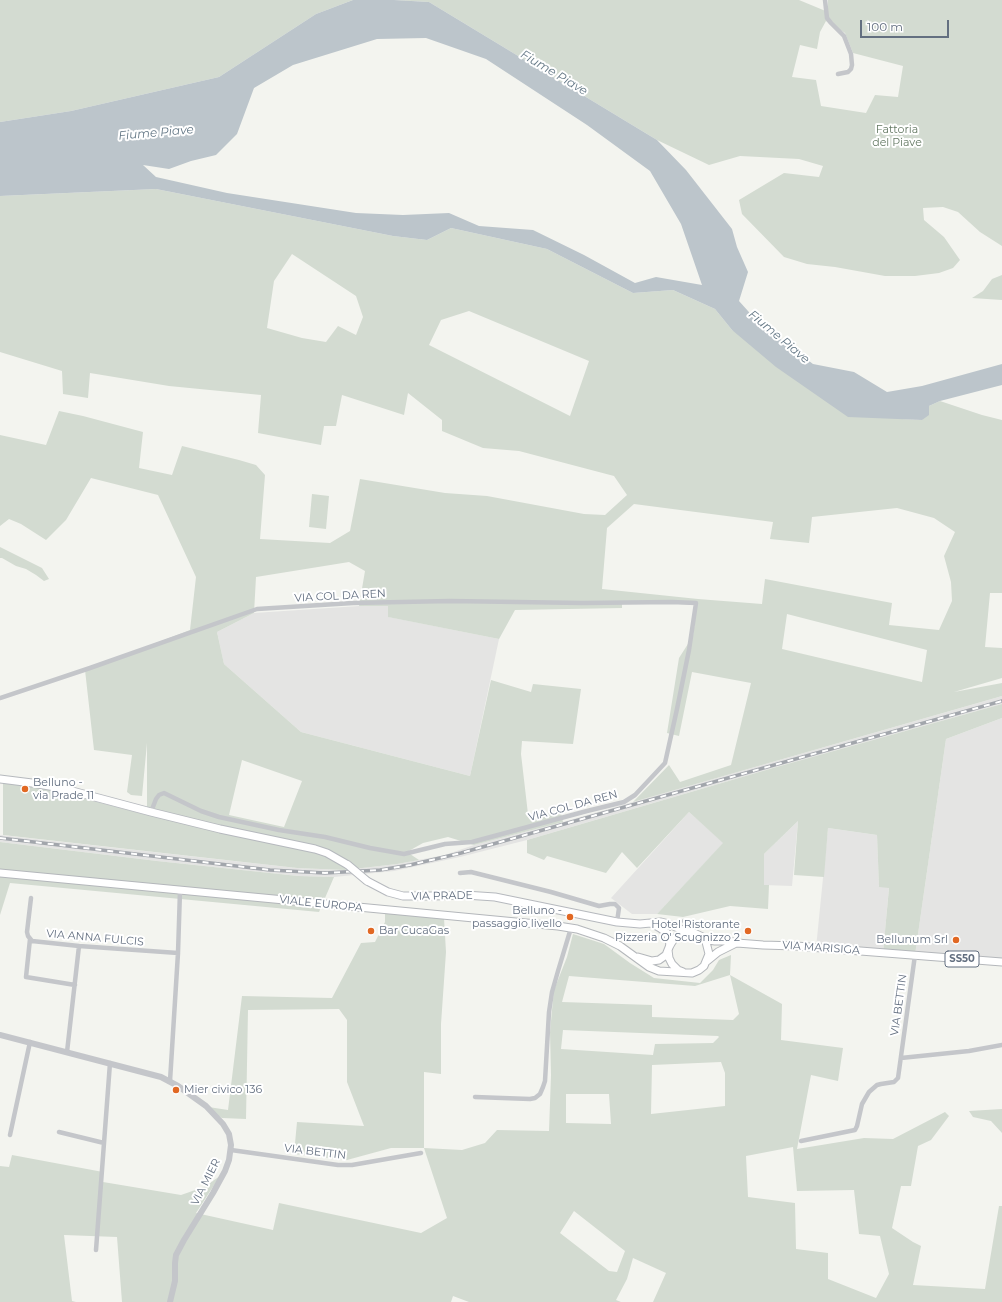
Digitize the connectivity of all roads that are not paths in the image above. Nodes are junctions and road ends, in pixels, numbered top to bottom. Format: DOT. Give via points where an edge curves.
graph roads {
  1 [pos="825,0"];
  2 [pos="838,74"];
  3 [pos="0,698"];
  4 [pos="0,780"];
  5 [pos="151,812"];
  6 [pos="0,873"];
  7 [pos="460,873"];
  8 [pos="180,890"];
  9 [pos="31,898"];
  10 [pos="684,921"];
  11 [pos="617,922"];
  12 [pos="651,923"];
  13 [pos="572,928"];
  14 [pos="688,932"];
  15 [pos="703,938"];
  16 [pos="30,939"];
  17 [pos="737,943"];
  18 [pos="79,946"];
  19 [pos="669,948"];
  20 [pos="178,953"];
  21 [pos="915,955"];
  22 [pos="636,957"];
  23 [pos="707,961"];
  24 [pos="1002,962"];
  25 [pos="685,972"];
  26 [pos="75,985"];
  27 [pos="0,1035"];
  28 [pos="30,1042"];
  29 [pos="1002,1045"];
  30 [pos="67,1052"];
  31 [pos="901,1058"];
  32 [pos="110,1063"];
  33 [pos="170,1081"];
  34 [pos="475,1097"];
  35 [pos="59,1132"];
  36 [pos="10,1135"];
  37 [pos="801,1141"];
  38 [pos="104,1143"];
  39 [pos="231,1150"];
  40 [pos="421,1153"];
  41 [pos="96,1250"];
  42 [pos="170,1302"];
  1 -- 2 [label="street" via="827,18 844,36 851,54 851,69"];
  3 -- 5 [label="street, VIA COL DA REN" via="257,609 450,600 696,603 689,650 665,763 635,795 624,802 472,842 445,844 404,854 219,817 164,794 156,799"];
  4 -- 5 [label="main road, VIA PRADE" via="62,788"];
  5 -- 11 [label="main road, VIA PRADE, bridge" via="315,849 348,865 367,881 388,892 403,896 488,896"];
  6 -- 8 [label="main road, VIALE EUROPA"];
  7 -- 11 [label="street" via="471,872 599,906 615,904 618,908"];
  8 -- 13 [label="main road, VIALE EUROPA"];
  8 -- 20 [label="street"];
  9 -- 16 [label="street, VIA ANNA FULCIS" via="27,932"];
  10 -- 14 [label="street" via="690,924"];
  11 -- 12 [label="main road, VIA PRADE"];
  12 -- 14 [label="main road, VIA PRADE" via="662,922"];
  12 -- 19 [label="main road" via="667,934 670,939"];
  13 -- 22 [label="main road, VIALE EUROPA" via="604,938"];
  13 -- 34 [label="street" via="552,992 545,1081 540,1094 530,1099"];
  14 -- 15 [label="main road, VIA MARISIGA"];
  14 -- 19 [label="main road" via="674,939"];
  15 -- 17 [label="main road, VIA MARISIGA"];
  15 -- 23 [label="main road" via="709,948"];
  16 -- 18 [label="street, VIA ANNA FULCIS" via="36,942"];
  16 -- 26 [label="street" via="26,977"];
  17 -- 21 [label="main road, VIA MARISIGA"];
  17 -- 23 [label="main road, VIA MARISIGA" via="718,952"];
  18 -- 20 [label="street, VIA ANNA FULCIS"];
  18 -- 26 [label="street"];
  19 -- 22 [label="main road, VIALE EUROPA" via="666,955 659,960"];
  19 -- 25 [label="main road" via="672,964"];
  20 -- 33 [label="street"];
  21 -- 24 [label="main road, VIA MARISIGA / SS50"];
  21 -- 31 [label="street, VIA BETTIN"];
  22 -- 25 [label="main road, VIALE EUROPA" via="659,971"];
  23 -- 25 [label="main road, VIA MARISIGA" via="699,970"];
  26 -- 30 [label="street"];
  27 -- 28 [label="street, VIA MIER"];
  28 -- 30 [label="street, VIA MIER"];
  28 -- 36 [label="street"];
  29 -- 31 [label="street"];
  30 -- 32 [label="street, VIA MIER"];
  31 -- 37 [label="street, VIA BETTIN" via="896,1080 877,1085 866,1096 854,1130"];
  32 -- 33 [label="street, VIA MIER"];
  32 -- 38 [label="street"];
  33 -- 39 [label="street, VIA MIER" via="220,1119 229,1134"];
  35 -- 38 [label="street"];
  38 -- 41 [label="street"];
  39 -- 40 [label="street, VIA BETTIN" via="338,1165 352,1165"];
  39 -- 42 [label="street, VIA MIER" via="225,1171 213,1194 176,1255 175,1281"];
}
